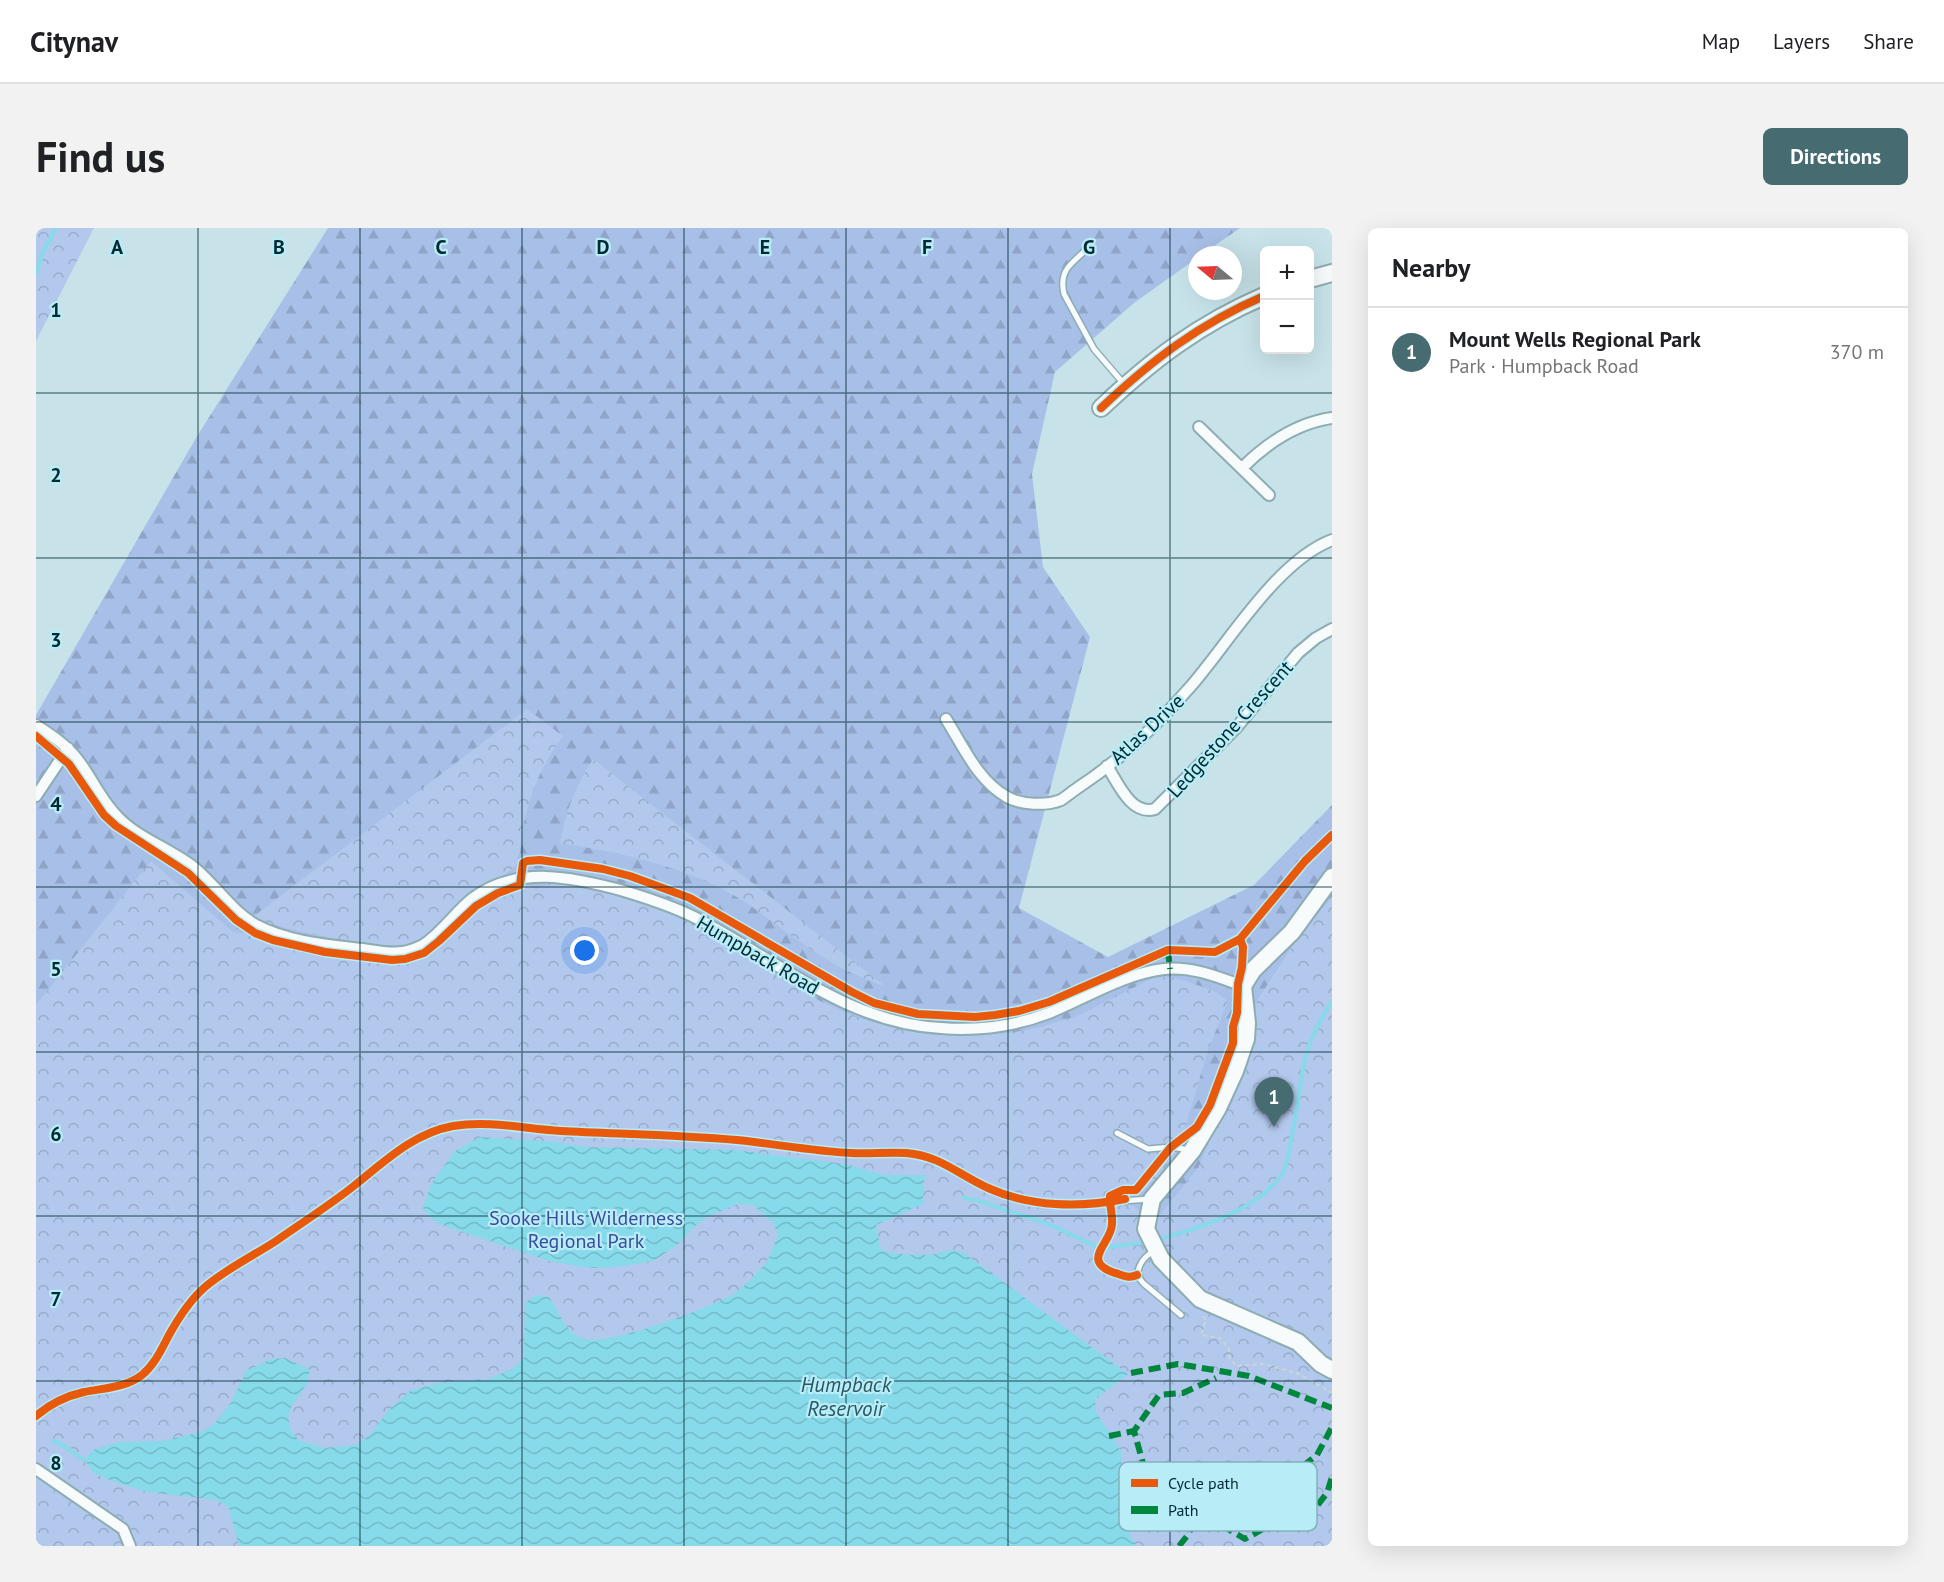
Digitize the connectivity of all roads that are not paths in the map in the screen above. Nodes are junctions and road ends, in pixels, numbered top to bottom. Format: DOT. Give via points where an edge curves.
graph roads {
  1 [pos="1085,251"];
  2 [pos="1332,273"];
  3 [pos="1314,278"];
  4 [pos="1260,298"];
  5 [pos="1125,386"];
  6 [pos="1101,408"];
  7 [pos="1332,417"];
  8 [pos="1200,427"];
  9 [pos="1242,468"];
  10 [pos="1269,495"];
  11 [pos="1332,540"];
  12 [pos="1332,629"];
  13 [pos="946,719"];
  14 [pos="36,725"];
  15 [pos="68,748"];
  16 [pos="1107,766"];
  17 [pos="36,796"];
  18 [pos="1332,877"];
  19 [pos="1244,986"];
  20 [pos="1118,1133"];
  21 [pos="1192,1151"];
  22 [pos="1152,1198"];
  23 [pos="1156,1249"];
  24 [pos="1181,1316"];
  25 [pos="1332,1370"];
  26 [pos="36,1416"];
  27 [pos="36,1469"];
  28 [pos="130,1546"];
  1 -- 5 [label="lane" via="1066,270 1064,294 1094,349"];
  2 -- 3 [label="street"];
  4 -- 5 [label="street" via="1188,336"];
  5 -- 6 [label="street"];
  7 -- 9 [label="street" via="1291,430"];
  8 -- 9 [label="street"];
  9 -- 10 [label="street"];
  11 -- 16 [label="street, Atlas Drive" via="1286,571 1191,686"];
  12 -- 16 [label="street, Ledgestone Crescent" via="1298,653 1236,728 1155,809 1136,807"];
  13 -- 16 [label="street, Atlas Drive" via="982,777 1010,799 1028,803 1060,800"];
  14 -- 15 [label="street, Humpback Road"];
  15 -- 17 [label="street"];
  15 -- 19 [label="street, Humpback Road" via="117,817 197,870 256,925 299,940 407,952 422,945 486,890 500,882 536,876 598,884 668,906 693,916 836,999 874,1015 921,1027 984,1029 1014,1024 1163,969 1205,972"];
  18 -- 19 [label="street" via="1292,932 1252,970"];
  19 -- 21 [label="street" via="1246,1039 1218,1108"];
  20 -- 21 [label="lane" via="1148,1149 1171,1147"];
  21 -- 22 [label="street"];
  22 -- 23 [label="street" via="1146,1228"];
  22 -- 26 [label="lane" via="1074,1204 1021,1200 925,1155 852,1153 641,1133 452,1126 405,1146 273,1243 207,1285 177,1320 155,1362 141,1375 113,1388 69,1396"];
  23 -- 24 [label="lane" via="1144,1257 1137,1275"];
  23 -- 25 [label="street" via="1200,1299 1298,1342"];
  27 -- 28 [label="street" via="123,1529"];
}
